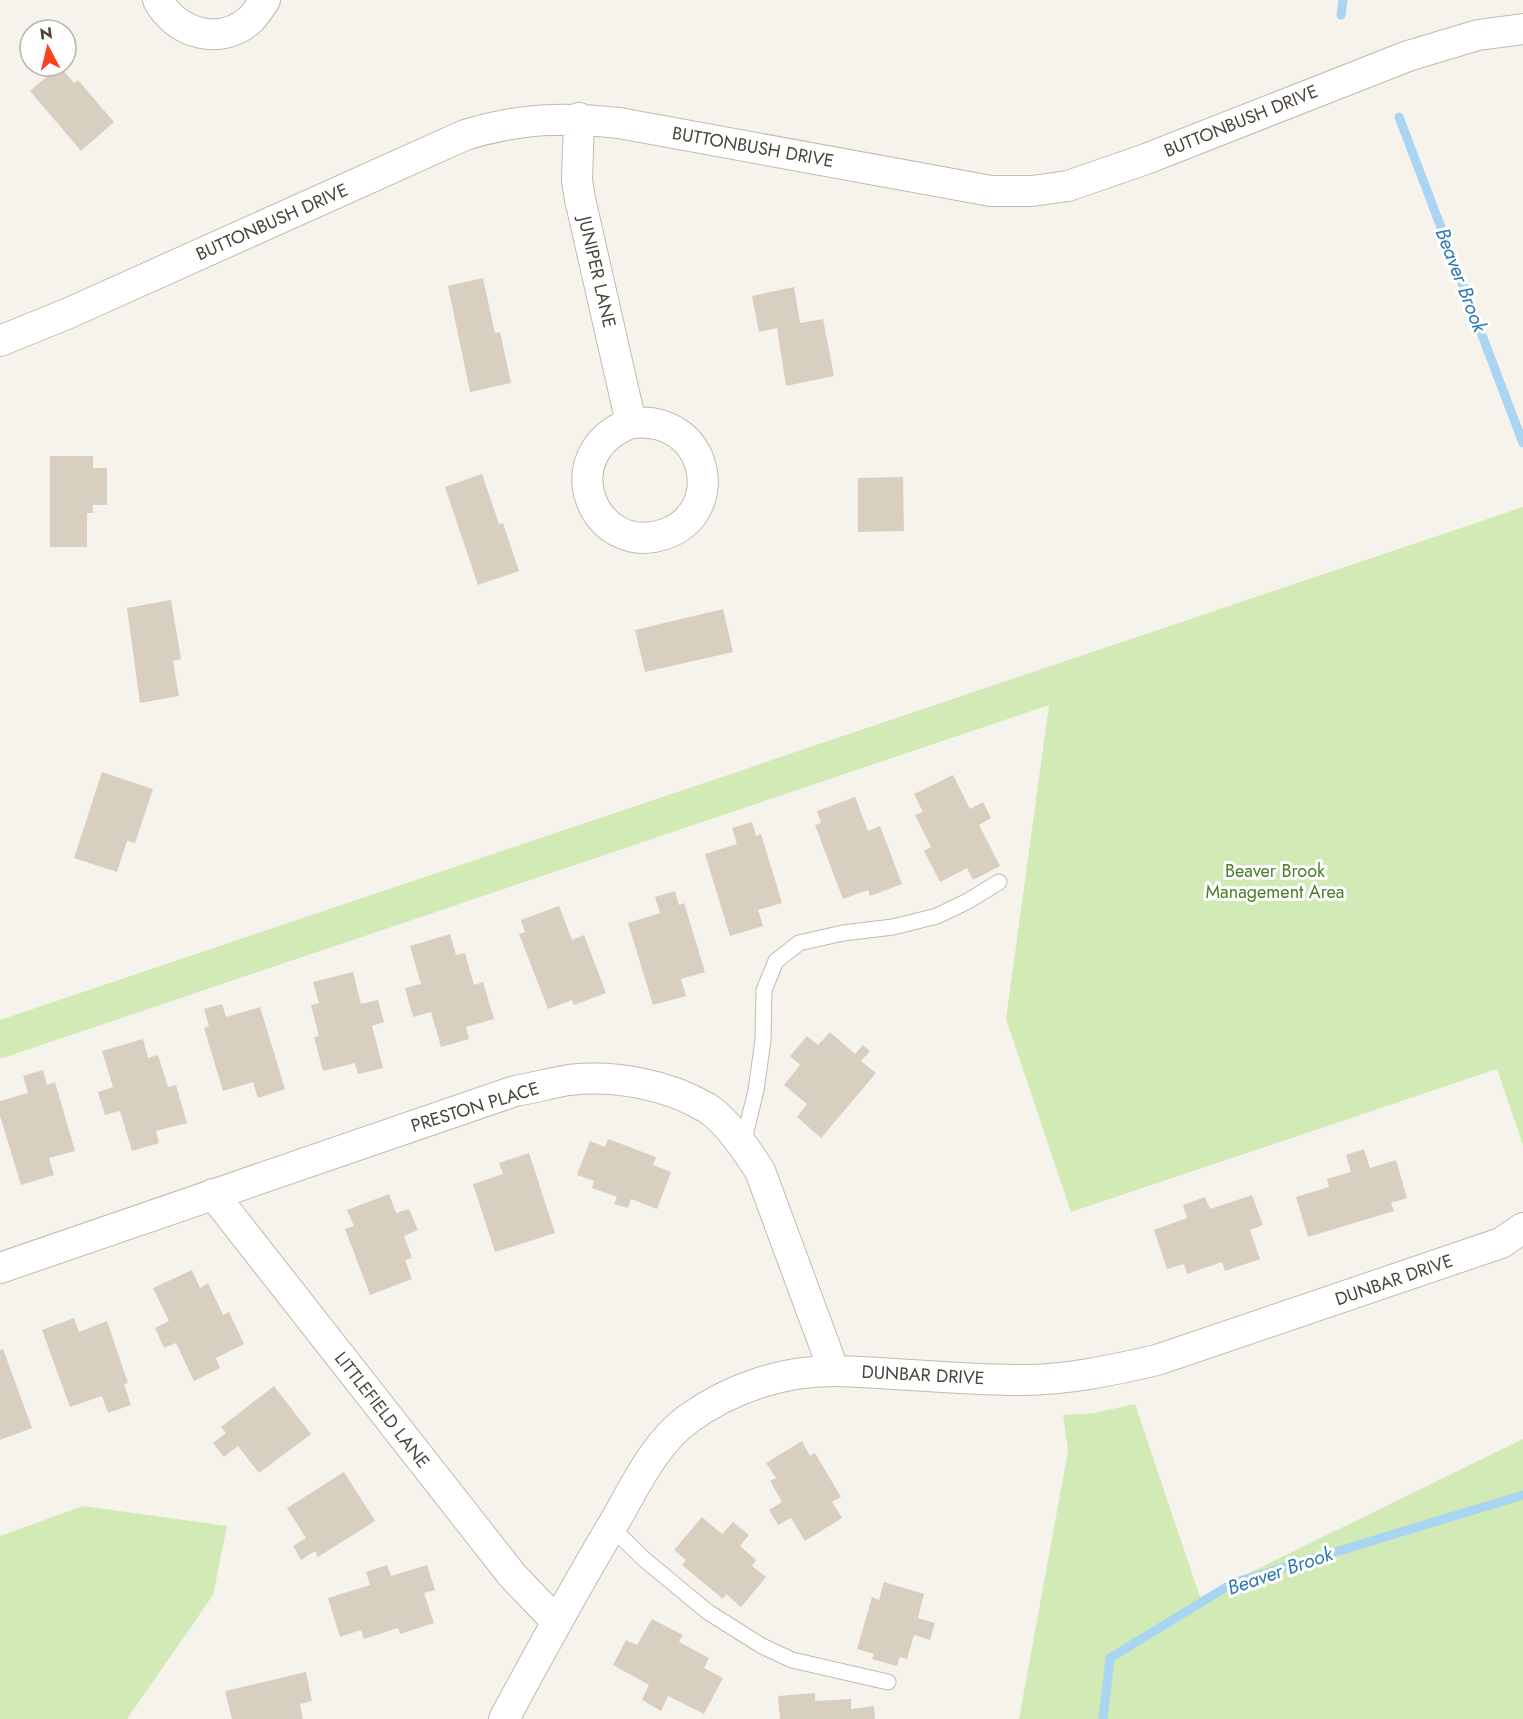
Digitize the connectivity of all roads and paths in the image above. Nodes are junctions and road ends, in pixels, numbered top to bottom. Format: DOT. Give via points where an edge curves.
graph roads {
  1 [pos="158,0"];
  2 [pos="265,0"];
  3 [pos="1523,29"];
  4 [pos="579,118"];
  5 [pos="0,341"];
  6 [pos="631,423"];
  7 [pos="999,882"];
  8 [pos="743,1144"];
  9 [pos="213,1194"];
  10 [pos="1516,1239"];
  11 [pos="0,1268"];
  12 [pos="834,1371"];
  13 [pos="611,1527"];
  14 [pos="556,1621"];
  15 [pos="888,1682"];
  16 [pos="504,1719"];
  1 -- 2 [label="street" via="179,25 215,35 228,33 251,20"];
  3 -- 4 [label="street, BUTTONBUSH DRIVE" via="1478,35 1408,56 1146,159 1068,186 1032,191 991,191"];
  4 -- 5 [label="street, BUTTONBUSH DRIVE" via="523,121 465,135"];
  4 -- 6 [label="street, JUNIPER LANE" via="580,199"];
  7 -- 8 [label="lane" via="937,916 799,943 776,962 764,990 763,1040"];
  8 -- 9 [label="street, PRESTON PLACE" via="708,1109 668,1090 615,1079 570,1080 515,1091"];
  8 -- 12 [label="street, PRESTON PLACE" via="760,1171"];
  9 -- 11 [label="street, PRESTON PLACE"];
  9 -- 14 [label="street, LITTLEFIELD LANE" via="512,1575"];
  10 -- 12 [label="street, DUNBAR DRIVE" via="1157,1360 1110,1371 1024,1380"];
  12 -- 13 [label="street, DUNBAR DRIVE" via="753,1383 687,1420 644,1472"];
  13 -- 14 [label="street, DUNBAR DRIVE"];
  13 -- 15 [label="lane" via="708,1612 762,1646 792,1660"];
  14 -- 16 [label="street, DUNBAR DRIVE"];
}
